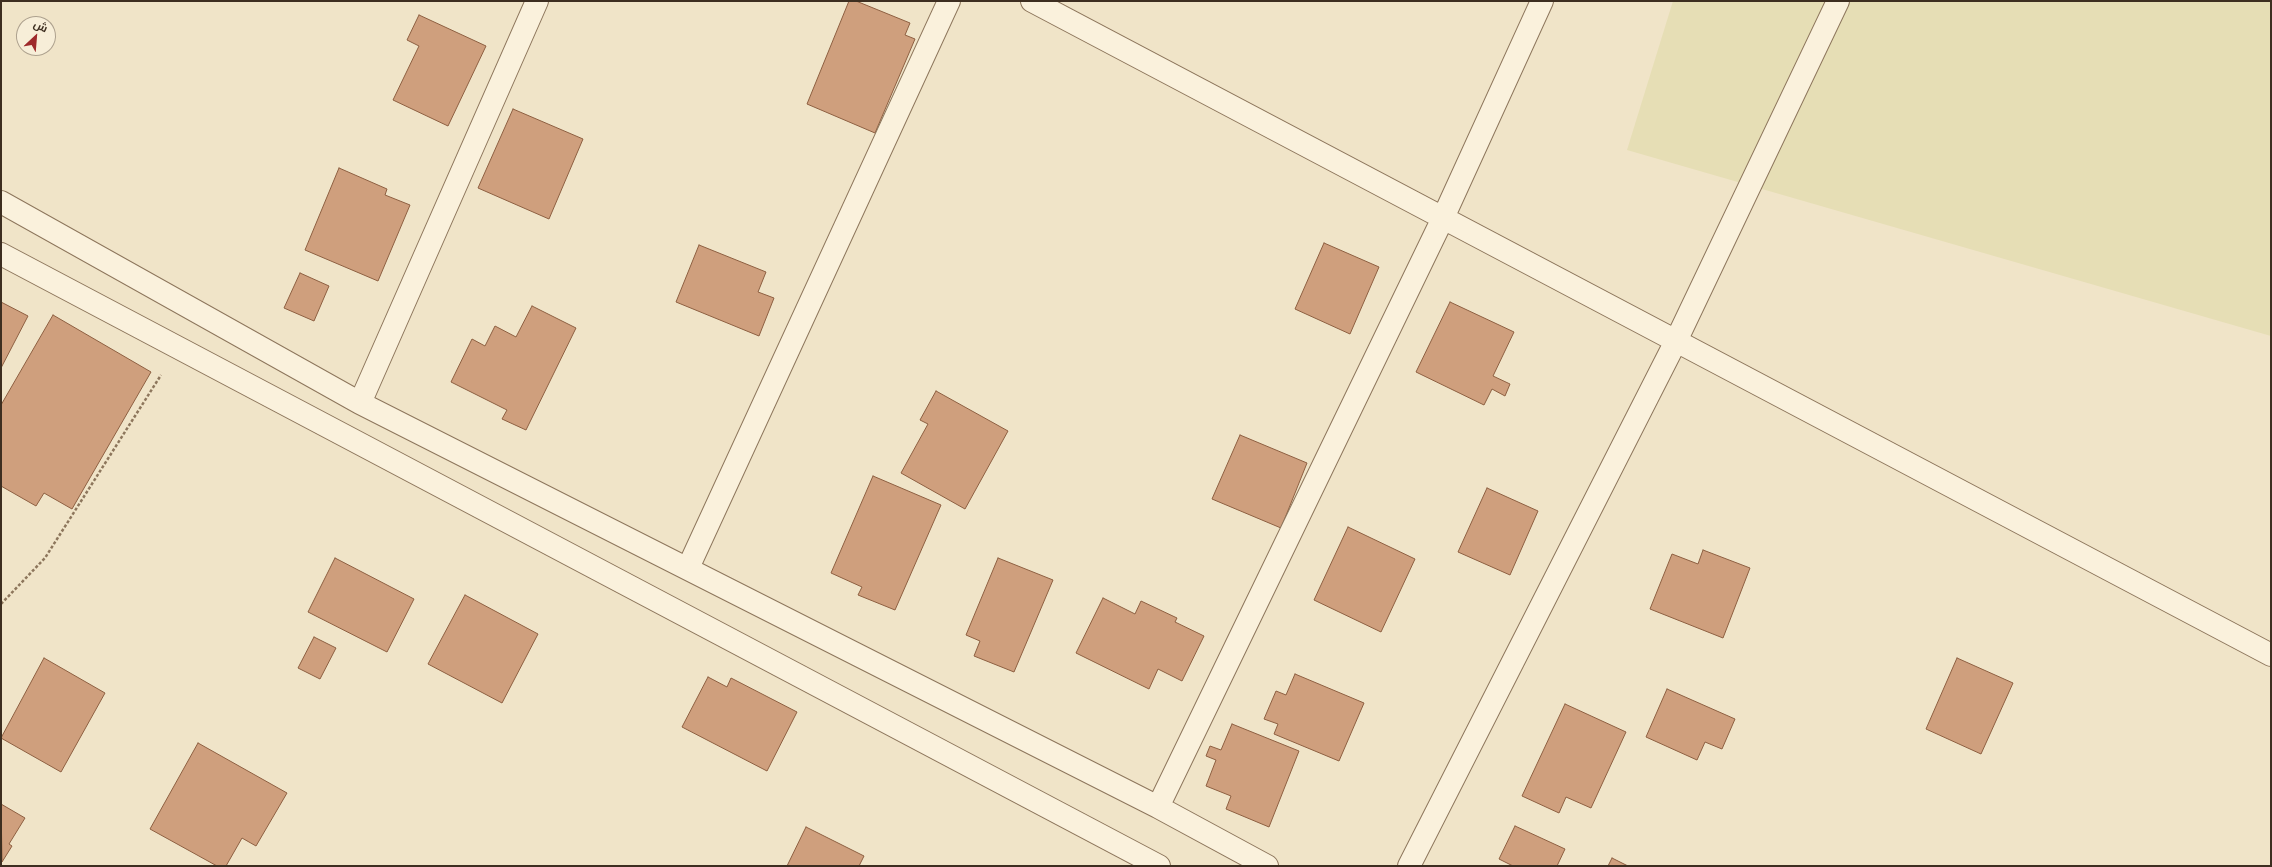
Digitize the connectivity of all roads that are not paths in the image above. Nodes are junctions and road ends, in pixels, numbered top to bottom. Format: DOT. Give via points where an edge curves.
graph roads {
  1 [pos="537,1"];
  2 [pos="949,1"];
  3 [pos="1032,1"];
  4 [pos="1542,1"];
  5 [pos="1838,1"];
  6 [pos="1,202"];
  7 [pos="1443,218"];
  8 [pos="1,254"];
  9 [pos="1676,341"];
  10 [pos="360,403"];
  11 [pos="688,568"];
  12 [pos="2271,655"];
  13 [pos="1158,807"];
  14 [pos="1158,866"];
  15 [pos="1267,866"];
  16 [pos="1410,866"];
  1 -- 10 [label="street"];
  2 -- 11 [label="street"];
  3 -- 7 [label="street"];
  4 -- 7 [label="street"];
  5 -- 9 [label="street"];
  6 -- 10 [label="street"];
  7 -- 9 [label="street"];
  7 -- 13 [label="street"];
  8 -- 14 [label="street"];
  9 -- 12 [label="street"];
  9 -- 16 [label="street"];
  10 -- 11 [label="street"];
  11 -- 13 [label="street"];
  13 -- 15 [label="street"];
}
